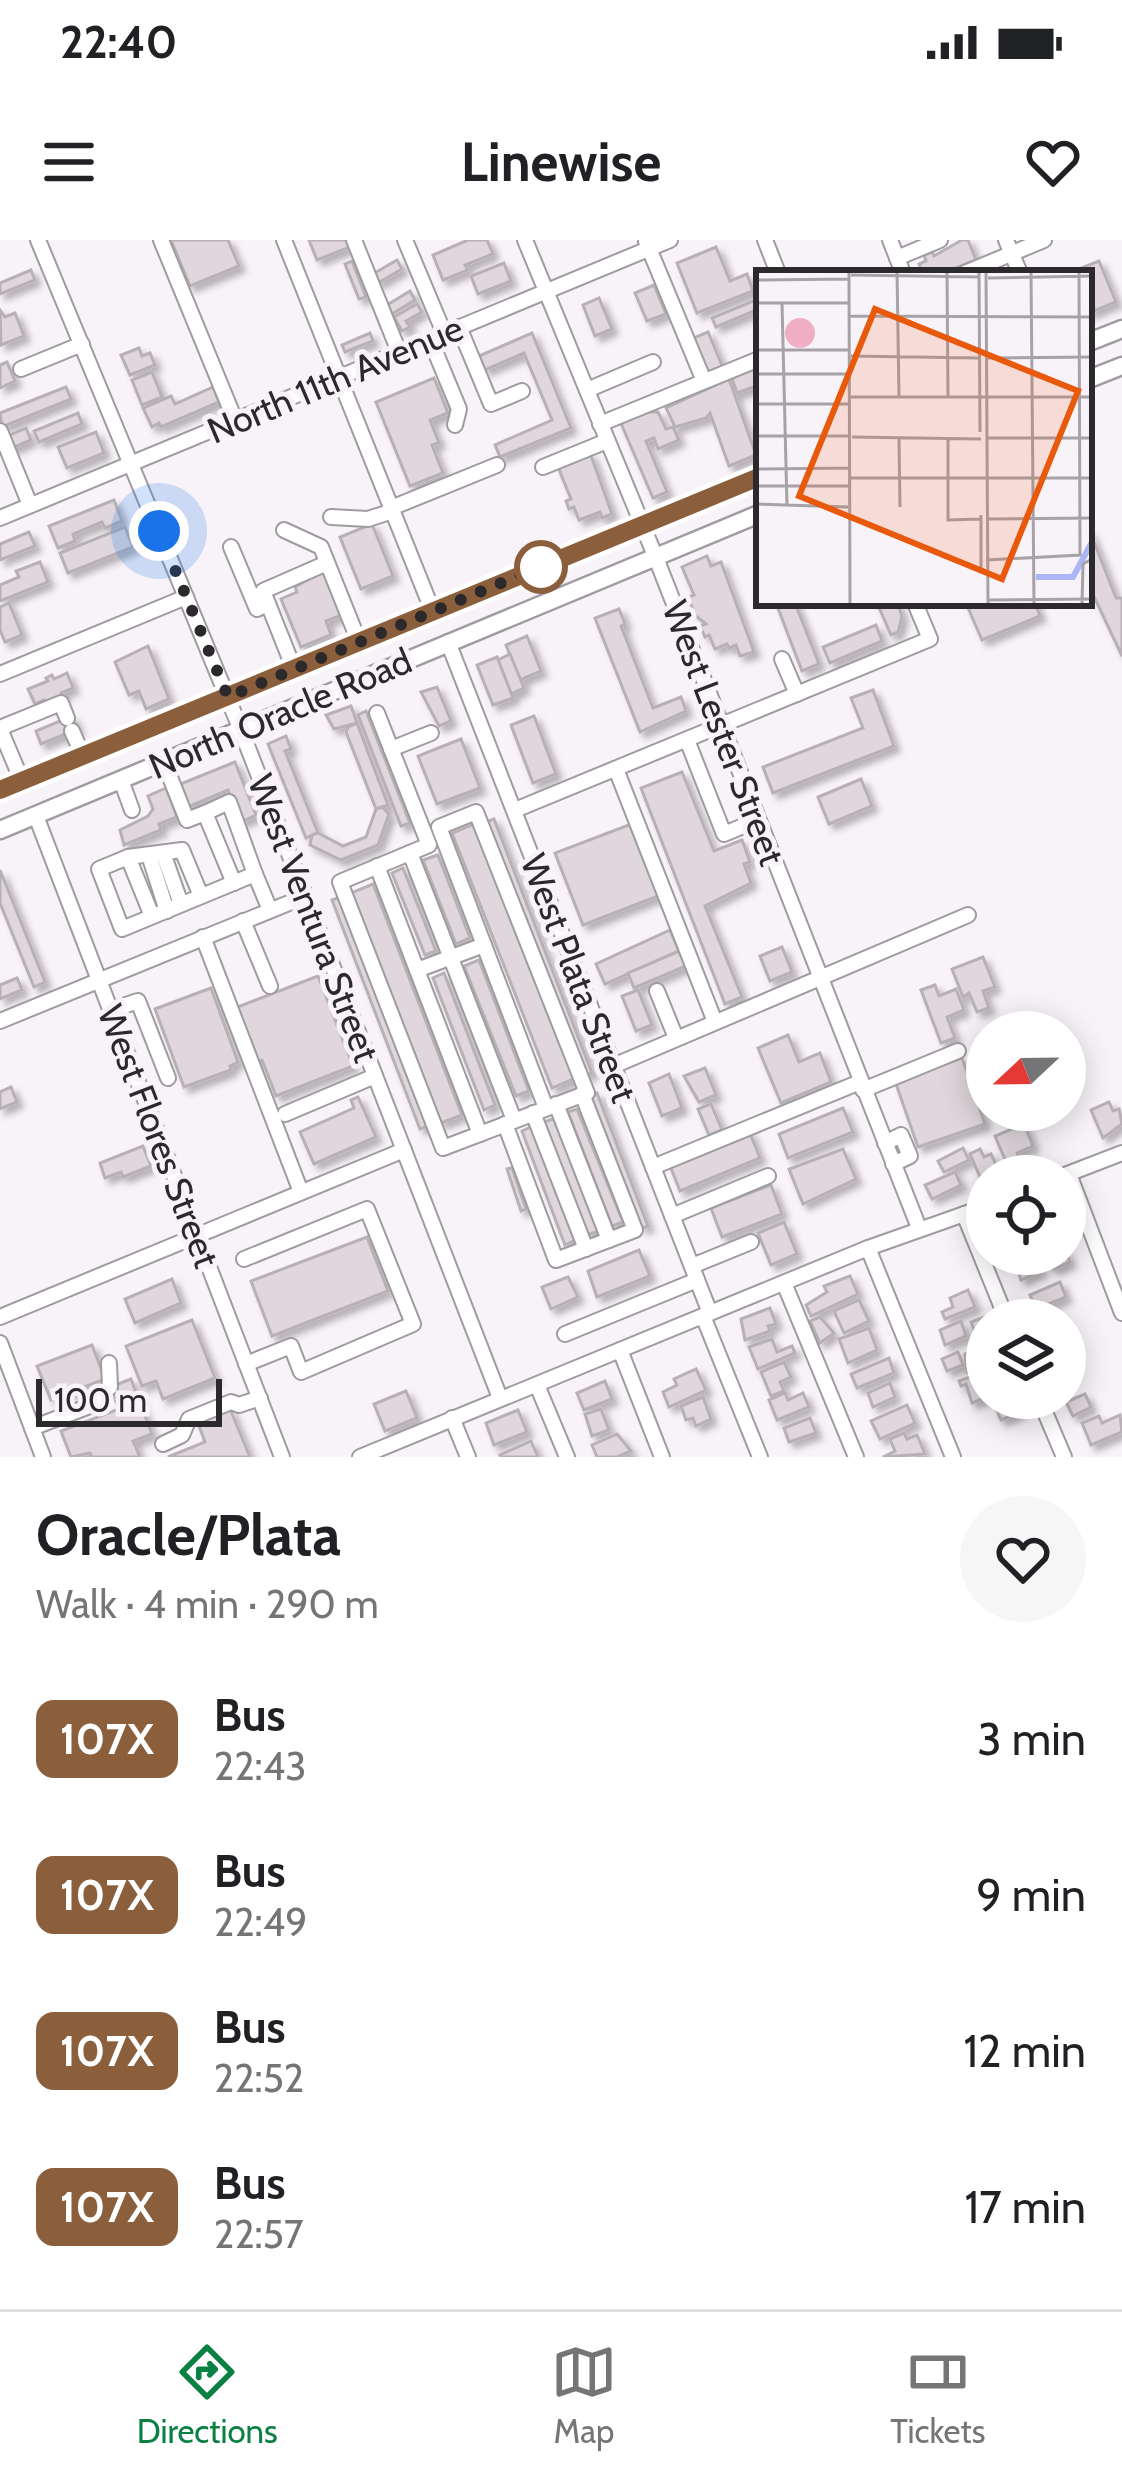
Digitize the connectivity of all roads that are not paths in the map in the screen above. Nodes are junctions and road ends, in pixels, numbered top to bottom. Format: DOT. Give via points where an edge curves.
graph roads {
  1 [pos="38,240"];
  2 [pos="161,240"];
  3 [pos="284,240"];
  4 [pos="354,240"];
  5 [pos="405,240"];
  6 [pos="525,240"];
  7 [pos="670,240"];
  8 [pos="764,240"];
  9 [pos="890,240"];
  10 [pos="940,240"];
  11 [pos="1044,240"];
  12 [pos="647,244"];
  13 [pos="1009,247"];
  14 [pos="900,265"];
  15 [pos="777,270"];
  16 [pos="969,270"];
  17 [pos="547,292"];
  18 [pos="1122,329"];
  19 [pos="444,333"];
  20 [pos="1092,341"];
  21 [pos="82,344"];
  22 [pos="399,352"];
  23 [pos="756,360"];
  24 [pos="653,362"];
  25 [pos="1122,366"];
  26 [pos="21,369"];
  27 [pos="340,377"];
  28 [pos="1092,378"];
  29 [pos="704,381"];
  30 [pos="587,389"];
  31 [pos="522,391"];
  32 [pos="235,420"];
  33 [pos="600,424"];
  34 [pos="455,425"];
  35 [pos="0,431"];
  36 [pos="607,441"];
  37 [pos="131,464"];
  38 [pos="497,465"];
  39 [pos="472,467"];
  40 [pos="543,467"];
  41 [pos="756,479"];
  42 [pos="30,505"];
  43 [pos="391,506"];
  44 [pos="756,515"];
  45 [pos="332,517"];
  46 [pos="0,518"];
  47 [pos="644,526"];
  48 [pos="284,530"];
  49 [pos="231,547"];
  50 [pos="656,558"];
  51 [pos="327,563"];
  52 [pos="186,597"];
  53 [pos="268,604"];
  54 [pos="916,606"];
  55 [pos="433,612"];
  56 [pos="359,642"];
  57 [pos="448,642"];
  58 [pos="782,659"];
  59 [pos="294,669"];
  60 [pos="0,674"];
  61 [pos="797,694"];
  62 [pos="228,697"];
  63 [pos="377,713"];
  64 [pos="720,726"];
  65 [pos="0,729"];
  66 [pos="241,730"];
  67 [pos="431,733"];
  68 [pos="687,740"];
  69 [pos="391,749"];
  70 [pos="83,756"];
  71 [pos="164,762"];
  72 [pos="616,769"];
  73 [pos="121,780"];
  74 [pos="22,781"];
  75 [pos="0,790"];
  76 [pos="132,810"];
  77 [pos="515,810"];
  78 [pos="205,813"];
  79 [pos="36,815"];
  80 [pos="758,820"];
  81 [pos="0,830"];
  82 [pos="432,830"];
  83 [pos="410,853"];
  84 [pos="156,854"];
  85 [pos="128,857"];
  86 [pos="377,866"];
  87 [pos="255,874"];
  88 [pos="234,883"];
  89 [pos="201,896"];
  90 [pos="305,896"];
  91 [pos="167,910"];
  92 [pos="270,910"];
  93 [pos="968,915"];
  94 [pos="243,920"];
  95 [pos="203,937"];
  96 [pos="484,945"];
  97 [pos="451,958"];
  98 [pos="417,970"];
  99 [pos="819,978"];
  100 [pos="99,979"];
  101 [pos="270,986"];
  102 [pos="657,991"];
  103 [pos="111,1010"];
  104 [pos="0,1021"];
  105 [pos="715,1022"];
  106 [pos="676,1038"];
  107 [pos="958,1051"];
  108 [pos="613,1066"];
  109 [pos="375,1076"];
  110 [pos="168,1078"];
  111 [pos="862,1086"];
  112 [pos="582,1094"];
  113 [pos="545,1108"];
  114 [pos="285,1114"];
  115 [pos="510,1122"];
  116 [pos="480,1134"];
  117 [pos="404,1150"];
  118 [pos="1122,1153"];
  119 [pos="653,1167"];
  120 [pos="1086,1167"];
  121 [pos="767,1176"];
  122 [pos="302,1192"];
  123 [pos="964,1214"];
  124 [pos="672,1216"];
  125 [pos="1086,1224"];
  126 [pos="919,1228"];
  127 [pos="197,1234"];
  128 [pos="609,1240"];
  129 [pos="751,1242"];
  130 [pos="868,1248"];
  131 [pos="586,1249"];
  132 [pos="244,1259"];
  133 [pos="694,1273"];
  134 [pos="784,1283"];
  135 [pos="998,1299"];
  136 [pos="1122,1313"];
  137 [pos="706,1315"];
  138 [pos="0,1317"];
  139 [pos="566,1334"];
  140 [pos="0,1343"];
  141 [pos="620,1350"];
  142 [pos="109,1363"];
  143 [pos="247,1364"];
  144 [pos="537,1385"];
  145 [pos="260,1398"];
  146 [pos="500,1398"];
  147 [pos="452,1418"];
  148 [pos="1049,1419"];
  149 [pos="32,1428"];
  150 [pos="164,1444"];
  151 [pos="385,1452"];
  152 [pos="43,1457"];
  153 [pos="282,1457"];
  154 [pos="360,1457"];
  155 [pos="468,1457"];
  156 [pos="567,1457"];
  157 [pos="662,1457"];
  158 [pos="760,1457"];
  159 [pos="856,1457"];
  160 [pos="953,1457"];
  161 [pos="1064,1457"];
  1 -- 21 [label="street, West Ventura Street"];
  2 -- 32 [label="street"];
  3 -- 27 [label="street"];
  4 -- 22 [label="street"];
  5 -- 19 [label="street"];
  6 -- 17 [label="street, West Lester Street"];
  7 -- 12 [label="street, North 11th Avenue"];
  8 -- 15 [label="street"];
  9 -- 14 [label="street"];
  10 -- 14 [label="street"];
  11 -- 13 [label="street"];
  12 -- 17 [label="street, North 11th Avenue"];
  12 -- 29 [label="street"];
  13 -- 16 [label="street"];
  17 -- 19 [label="street, North 11th Avenue"];
  17 -- 30 [label="street, West Lester Street"];
  18 -- 20 [label="main road"];
  19 -- 22 [label="street, North 11th Avenue"];
  19 -- 31 [label="street" via="491,404"];
  19 -- 34 [label="street"];
  21 -- 26 [label="street"];
  21 -- 37 [label="street, West Ventura Street"];
  22 -- 27 [label="street, North 11th Avenue"];
  23 -- 29 [label="street"];
  24 -- 30 [label="street"];
  25 -- 28 [label="main road"];
  27 -- 32 [label="street, North 11th Avenue"];
  27 -- 43 [label="street"];
  29 -- 33 [label="street"];
  30 -- 33 [label="street, West Lester Street"];
  32 -- 37 [label="street, North 11th Avenue"];
  33 -- 36 [label="street, West Lester Street"];
  35 -- 42 [label="street"];
  36 -- 40 [label="street"];
  36 -- 47 [label="street, West Lester Street"];
  37 -- 42 [label="street, North 11th Avenue"];
  37 -- 52 [label="street, West Ventura Street"];
  38 -- 43 [label="street"];
  39 -- 43 [label="street"];
  41 -- 47 [label="main road, North Oracle Road"];
  42 -- 46 [label="street, North 11th Avenue"];
  43 -- 45 [label="street" via="368,519"];
  43 -- 55 [label="street"];
  44 -- 50 [label="main road, North Oracle Road"];
  47 -- 50 [label="street, West Lester Street"];
  47 -- 55 [label="main road, North Oracle Road"];
  48 -- 51 [label="street" via="321,547"];
  49 -- 53 [label="street" via="256,609"];
  50 -- 57 [label="main road, North Oracle Road"];
  50 -- 64 [label="street, West Lester Street"];
  51 -- 53 [label="street" via="263,591"];
  51 -- 56 [label="street"];
  52 -- 60 [label="street"];
  52 -- 62 [label="street, West Ventura Street"];
  53 -- 59 [label="street"];
  54 -- 61 [label="street" via="930,639"];
  55 -- 56 [label="main road, North Oracle Road"];
  56 -- 59 [label="main road, North Oracle Road"];
  57 -- 66 [label="main road, North Oracle Road"];
  57 -- 77 [label="street, West Plata Street"];
  58 -- 61 [label="street"];
  59 -- 62 [label="main road, North Oracle Road"];
  61 -- 64 [label="street"];
  62 -- 66 [label="street, West Ventura Street"];
  62 -- 70 [label="main road, North Oracle Road"];
  63 -- 69 [label="street"];
  64 -- 68 [label="street"];
  64 -- 80 [label="street, West Lester Street"];
  65 -- 70 [label="street" via="61,703"];
  65 -- 74 [label="street"];
  66 -- 71 [label="main road, North Oracle Road"];
  66 -- 90 [label="street, West Ventura Street"];
  67 -- 69 [label="street"];
  68 -- 72 [label="street"];
  68 -- 80 [label="street" via="724,834"];
  69 -- 82 [label="street"];
  70 -- 74 [label="main road, North Oracle Road"];
  71 -- 73 [label="main road, North Oracle Road"];
  71 -- 78 [label="street" via="187,820"];
  72 -- 77 [label="street"];
  72 -- 105 [label="street"];
  73 -- 76 [label="street"];
  73 -- 79 [label="main road, North Oracle Road"];
  74 -- 75 [label="main road, North Oracle Road"];
  77 -- 108 [label="street, West Plata Street"];
  78 -- 87 [label="street" via="229,802"];
  78 -- 88 [label="street"];
  79 -- 81 [label="main road, North Oracle Road"];
  79 -- 100 [label="street, West Flores Street"];
  80 -- 99 [label="street, West Lester Street"];
  82 -- 83 [label="street" via="429,844"];
  82 -- 96 [label="street"];
  82 -- 112 [label="street" via="476,812"];
  83 -- 86 [label="street"];
  83 -- 97 [label="street"];
  84 -- 85 [label="street"];
  84 -- 89 [label="street" via="182,850"];
  84 -- 91 [label="street"];
  85 -- 91 [label="street"];
  85 -- 91 [label="street" via="99,869 122,929"];
  86 -- 98 [label="street"];
  86 -- 116 [label="street" via="340,882 443,1148"];
  87 -- 88 [label="street"];
  87 -- 92 [label="street"];
  88 -- 89 [label="street"];
  89 -- 91 [label="street"];
  90 -- 92 [label="street"];
  90 -- 109 [label="street, West Ventura Street"];
  92 -- 94 [label="street"];
  93 -- 99 [label="street"];
  94 -- 95 [label="street"];
  94 -- 101 [label="street"];
  95 -- 100 [label="street"];
  95 -- 122 [label="street"];
  96 -- 97 [label="street"];
  96 -- 113 [label="street"];
  97 -- 98 [label="street"];
  97 -- 115 [label="street"];
  98 -- 116 [label="street"];
  99 -- 105 [label="street"];
  99 -- 111 [label="street, West Lester Street"];
  100 -- 103 [label="street, West Flores Street"];
  100 -- 104 [label="street"];
  102 -- 106 [label="street"];
  103 -- 110 [label="street" via="138,1001"];
  103 -- 127 [label="street, West Flores Street"];
  105 -- 106 [label="street"];
  106 -- 108 [label="street"];
  107 -- 111 [label="street"];
  108 -- 119 [label="street, West Plata Street"];
  109 -- 114 [label="street"];
  109 -- 117 [label="street, West Ventura Street"];
  111 -- 119 [label="street"];
  111 -- 126 [label="street, West Lester Street"];
  112 -- 113 [label="street"];
  112 -- 128 [label="street" via="635,1230"];
  113 -- 115 [label="street"];
  113 -- 128 [label="street"];
  113 -- 131 [label="street"];
  115 -- 116 [label="street"];
  115 -- 131 [label="street" via="556,1261"];
  117 -- 122 [label="street"];
  117 -- 146 [label="street, West Ventura Street"];
  118 -- 120 [label="street"];
  119 -- 124 [label="street, West Plata Street"];
  121 -- 124 [label="street"];
  122 -- 127 [label="street"];
  123 -- 126 [label="street"];
  123 -- 135 [label="street"];
  124 -- 133 [label="street, West Plata Street"];
  125 -- 136 [label="street"];
  126 -- 130 [label="street"];
  127 -- 138 [label="street"];
  127 -- 143 [label="street, West Flores Street"];
  128 -- 131 [label="street"];
  129 -- 133 [label="street"];
  130 -- 134 [label="street"];
  130 -- 160 [label="street"];
  132 -- 143 [label="street" via="367,1209 413,1324 301,1372 291,1346"];
  133 -- 137 [label="street, West Plata Street"];
  133 -- 139 [label="street"];
  134 -- 137 [label="street"];
  134 -- 159 [label="street"];
  137 -- 141 [label="street"];
  137 -- 158 [label="street, West Plata Street"];
  140 -- 149 [label="street"];
  141 -- 144 [label="street"];
  141 -- 157 [label="street"];
  142 -- 149 [label="street" via="110,1387 87,1407"];
  143 -- 145 [label="street, West Flores Street"];
  144 -- 146 [label="street"];
  144 -- 156 [label="street"];
  145 -- 150 [label="street" via="189,1419 182,1435"];
  145 -- 153 [label="street, West Flores Street"];
  146 -- 147 [label="street"];
  147 -- 151 [label="street"];
  147 -- 155 [label="street"];
  148 -- 161 [label="street"];
  149 -- 152 [label="street"];
  151 -- 154 [label="street"];
}
